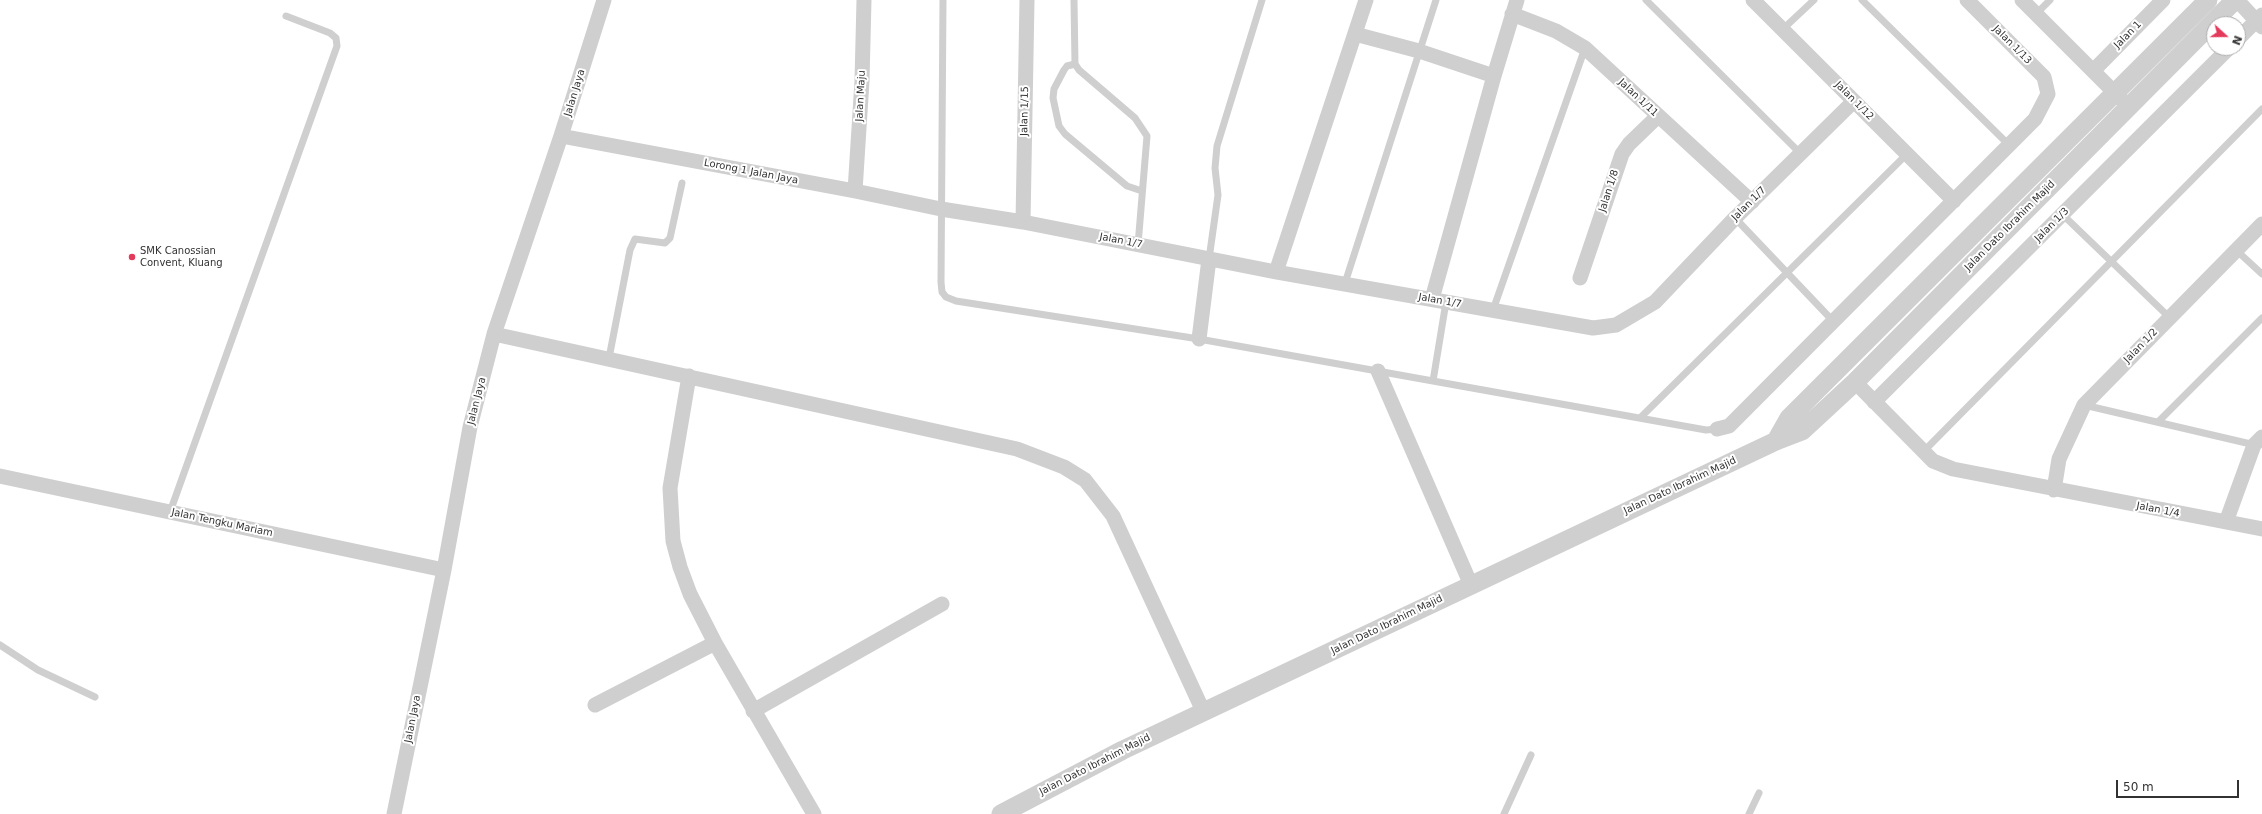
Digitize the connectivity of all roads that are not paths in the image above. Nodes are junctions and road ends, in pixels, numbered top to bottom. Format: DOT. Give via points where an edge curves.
graph roads {
  1 [pos="604,0"];
  2 [pos="864,0"];
  3 [pos="943,0"];
  4 [pos="1028,0"];
  5 [pos="1074,0"];
  6 [pos="1262,0"];
  7 [pos="1366,0"];
  8 [pos="1436,0"];
  9 [pos="1646,0"];
  10 [pos="1753,0"];
  11 [pos="1814,0"];
  12 [pos="1862,0"];
  13 [pos="1967,0"];
  14 [pos="2022,0"];
  15 [pos="2050,0"];
  16 [pos="2163,0"];
  17 [pos="2208,0"];
  18 [pos="2236,0"];
  19 [pos="1515,7"];
  20 [pos="2036,14"];
  21 [pos="286,16"];
  22 [pos="2260,21"];
  23 [pos="1783,30"];
  24 [pos="2246,32"];
  25 [pos="1355,34"];
  26 [pos="1585,48"];
  27 [pos="1419,51"];
  28 [pos="2221,56"];
  29 [pos="1075,64"];
  30 [pos="2093,71"];
  31 [pos="1494,76"];
  32 [pos="2115,92"];
  33 [pos="1854,101"];
  34 [pos="2129,106"];
  35 [pos="2262,110"];
  36 [pos="1658,116"];
  37 [pos="561,136"];
  38 [pos="2009,145"];
  39 [pos="1800,153"];
  40 [pos="1907,154"];
  41 [pos="682,183"];
  42 [pos="855,191"];
  43 [pos="1142,191"];
  44 [pos="1954,201"];
  45 [pos="1752,202"];
  46 [pos="941,210"];
  47 [pos="2063,215"];
  48 [pos="1735,218"];
  49 [pos="1023,222"];
  50 [pos="2262,224"];
  51 [pos="1138,245"];
  52 [pos="2236,250"];
  53 [pos="1209,259"];
  54 [pos="2111,262"];
  55 [pos="1276,272"];
  56 [pos="1787,273"];
  57 [pos="2262,274"];
  58 [pos="1580,278"];
  59 [pos="1345,283"];
  60 [pos="1439,300"];
  61 [pos="1493,310"];
  62 [pos="2169,317"];
  63 [pos="2262,318"];
  64 [pos="1834,321"];
  65 [pos="494,334"];
  66 [pos="1199,339"];
  67 [pos="609,358"];
  68 [pos="1378,371"];
  69 [pos="689,376"];
  70 [pos="1433,381"];
  71 [pos="1855,382"];
  72 [pos="1874,402"];
  73 [pos="2084,405"];
  74 [pos="1640,418"];
  75 [pos="2158,422"];
  76 [pos="1718,430"];
  77 [pos="1776,441"];
  78 [pos="2259,443"];
  79 [pos="1924,451"];
  80 [pos="0,476"];
  81 [pos="2054,490"];
  82 [pos="170,512"];
  83 [pos="2226,522"];
  84 [pos="2262,529"];
  85 [pos="444,570"];
  86 [pos="1471,585"];
  87 [pos="942,604"];
  88 [pos="715,644"];
  89 [pos="0,645"];
  90 [pos="95,697"];
  91 [pos="595,705"];
  92 [pos="754,711"];
  93 [pos="1204,713"];
  94 [pos="1531,755"];
  95 [pos="1760,793"];
  96 [pos="394,814"];
  97 [pos="814,814"];
  98 [pos="1001,814"];
  99 [pos="1504,814"];
  100 [pos="1749,814"];
  1 -- 37 [label="street, Jalan Jaya"];
  2 -- 42 [label="street, Jalan Maju"];
  3 -- 46 [label="lane"];
  4 -- 49 [label="street, Jalan 1/15"];
  5 -- 29 [label="lane"];
  6 -- 53 [label="lane" via="1217,146 1215,168 1218,195"];
  7 -- 25 [label="street"];
  8 -- 27 [label="lane"];
  9 -- 39 [label="lane"];
  10 -- 23 [label="street, Jalan 1/12"];
  11 -- 23 [label="lane"];
  12 -- 38 [label="lane"];
  13 -- 38 [label="street, Jalan 1/13" via="2044,77 2048,94 2035,119"];
  14 -- 20 [label="street"];
  15 -- 20 [label="lane"];
  16 -- 30 [label="street, Jalan 1"];
  17 -- 32 [label="street, Jalan Dato Ibrahim Majid"];
  18 -- 22 [label="street"];
  18 -- 34 [label="street, Jalan Dato Ibrahim Majid"];
  19 -- 26 [label="street, Jalan 1/11"];
  19 -- 31 [label="street"];
  20 -- 30 [label="street"];
  21 -- 82 [label="lane" via="330,33 336,38 337,46"];
  22 -- 24 [label="street"];
  23 -- 33 [label="street, Jalan 1/12"];
  25 -- 27 [label="street"];
  25 -- 55 [label="street"];
  26 -- 36 [label="street, Jalan 1/11"];
  26 -- 61 [label="lane"];
  27 -- 31 [label="street"];
  27 -- 59 [label="lane"];
  28 -- 47 [label="street, Jalan 1/3"];
  29 -- 43 [label="lane" via="1142,126 1147,136"];
  29 -- 43 [label="lane" via="1067,66 1054,89 1060,126 1065,134 1127,186"];
  30 -- 32 [label="street"];
  31 -- 60 [label="street"];
  32 -- 34 [label="street"];
  32 -- 77 [label="street, Jalan Dato Ibrahim Majid" via="1789,418"];
  33 -- 39 [label="street, Jalan 1/7"];
  33 -- 40 [label="street, Jalan 1/12"];
  34 -- 71 [label="street, Jalan Dato Ibrahim Majid"];
  35 -- 54 [label="lane"];
  36 -- 45 [label="street, Jalan 1/11"];
  36 -- 58 [label="street, Jalan 1/8" via="1622,154"];
  37 -- 42 [label="street, Lorong 1 Jalan Jaya"];
  37 -- 65 [label="street, Jalan Jaya"];
  38 -- 44 [label="street"];
  39 -- 45 [label="street, Jalan 1/7"];
  40 -- 44 [label="street, Jalan 1/12"];
  40 -- 56 [label="lane"];
  41 -- 67 [label="lane" via="670,238 665,243 635,239 630,250"];
  42 -- 46 [label="street, Lorong 1 Jalan Jaya"];
  43 -- 51 [label="lane"];
  44 -- 64 [label="street"];
  45 -- 48 [label="street, Jalan 1/7"];
  46 -- 49 [label="street, Jalan 1/7"];
  46 -- 66 [label="lane" via="941,282 942,292 946,297 956,301"];
  47 -- 54 [label="lane"];
  47 -- 72 [label="street, Jalan 1/3"];
  48 -- 56 [label="lane"];
  48 -- 61 [label="street, Jalan 1/7" via="1655,302 1616,325 1593,328"];
  49 -- 51 [label="street, Jalan 1/7"];
  50 -- 52 [label="street, Jalan 1/2"];
  51 -- 53 [label="street, Jalan 1/7"];
  52 -- 57 [label="lane"];
  52 -- 62 [label="street, Jalan 1/2"];
  53 -- 55 [label="street, Jalan 1/7"];
  53 -- 66 [label="street"];
  54 -- 62 [label="lane"];
  54 -- 79 [label="lane"];
  55 -- 59 [label="street, Jalan 1/7"];
  56 -- 64 [label="lane"];
  56 -- 74 [label="lane"];
  59 -- 60 [label="street, Jalan 1/7"];
  60 -- 61 [label="street, Jalan 1/7"];
  60 -- 70 [label="lane"];
  62 -- 73 [label="street, Jalan 1/2"];
  63 -- 75 [label="lane"];
  64 -- 76 [label="street" via="1729,426"];
  65 -- 67 [label="street"];
  65 -- 85 [label="street, Jalan Jaya" via="470,427"];
  66 -- 68 [label="lane"];
  67 -- 69 [label="street"];
  68 -- 70 [label="lane"];
  68 -- 86 [label="street"];
  69 -- 88 [label="street" via="670,488 673,541 690,594"];
  69 -- 93 [label="street" via="1017,449 1064,467 1085,480 1113,516"];
  70 -- 74 [label="lane"];
  71 -- 72 [label="street, Jalan 1/4"];
  71 -- 77 [label="street, Jalan Dato Ibrahim Majid" via="1802,431"];
  72 -- 79 [label="street, Jalan 1/4"];
  73 -- 75 [label="lane"];
  73 -- 81 [label="street, Jalan 1/2" via="2059,459"];
  74 -- 76 [label="lane"];
  75 -- 78 [label="lane"];
  77 -- 86 [label="street, Jalan Dato Ibrahim Majid"];
  78 -- 83 [label="street"];
  79 -- 81 [label="street, Jalan 1/4" via="1933,461 1953,469"];
  80 -- 82 [label="street, Jalan Tengku Mariam"];
  81 -- 83 [label="street, Jalan 1/4"];
  82 -- 85 [label="street, Jalan Tengku Mariam"];
  83 -- 84 [label="street, Jalan 1/4"];
  85 -- 96 [label="street, Jalan Jaya"];
  86 -- 93 [label="street, Jalan Dato Ibrahim Majid"];
  87 -- 92 [label="street"];
  88 -- 91 [label="street"];
  88 -- 92 [label="street"];
  89 -- 90 [label="lane" via="38,670"];
  92 -- 97 [label="street"];
  93 -- 98 [label="street, Jalan Dato Ibrahim Majid" via="1123,750"];
  94 -- 99 [label="lane"];
  95 -- 100 [label="lane"];
}
